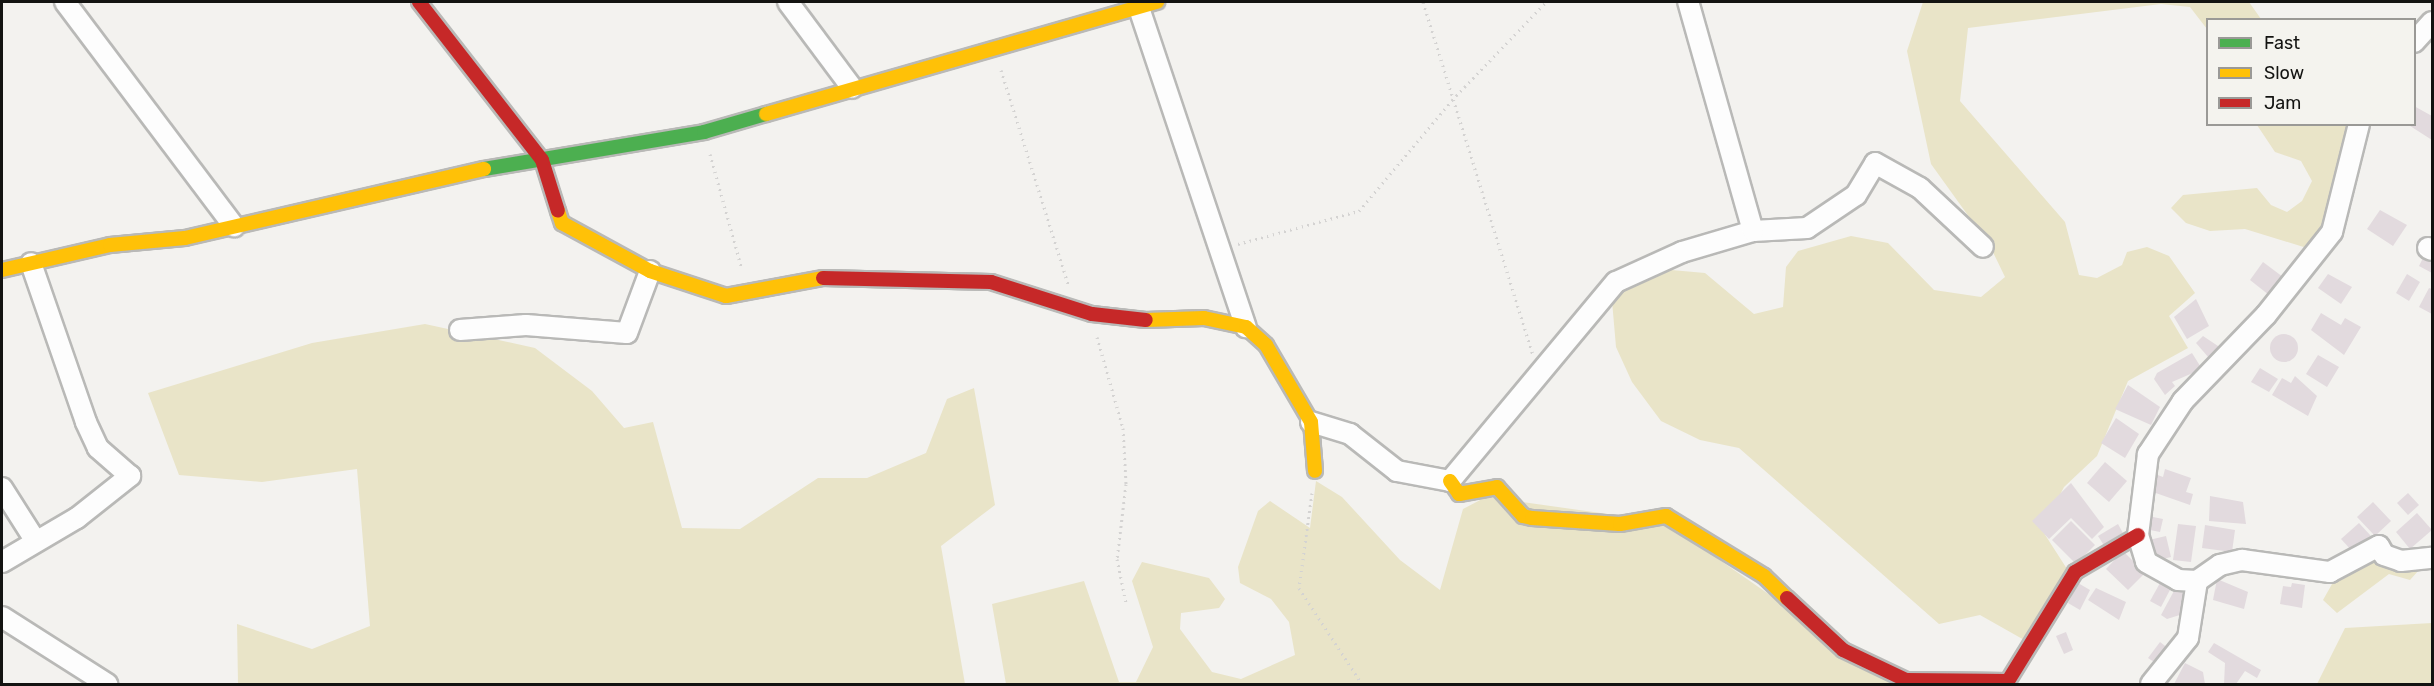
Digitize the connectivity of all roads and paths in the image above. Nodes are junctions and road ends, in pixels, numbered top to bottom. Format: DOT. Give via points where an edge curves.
graph roads {
  1 [pos="65,2"];
  2 [pos="419,2"];
  3 [pos="788,2"];
  4 [pos="1423,2"];
  5 [pos="1546,2"];
  6 [pos="1688,2"];
  7 [pos="1145,3"];
  8 [pos="2433,22"];
  9 [pos="2416,41"];
  10 [pos="993,45"];
  11 [pos="852,88"];
  12 [pos="1452,100"];
  13 [pos="2358,126"];
  14 [pos="704,132"];
  15 [pos="542,160"];
  16 [pos="234,226"];
  17 [pos="1753,231"];
  18 [pos="1983,248"];
  19 [pos="1219,250"];
  20 [pos="31,263"];
  21 [pos="2,270"];
  22 [pos="650,271"];
  23 [pos="749,294"];
  24 [pos="1076,309"];
  25 [pos="1092,314"];
  26 [pos="1246,327"];
  27 [pos="460,330"];
  28 [pos="1539,374"];
  29 [pos="1311,422"];
  30 [pos="1315,471"];
  31 [pos="1450,481"];
  32 [pos="2,488"];
  33 [pos="2138,535"];
  34 [pos="35,540"];
  35 [pos="2433,558"];
  36 [pos="2,562"];
  37 [pos="2197,580"];
  38 [pos="1126,603"];
  39 [pos="2,617"];
  40 [pos="107,684"];
  41 [pos="1362,684"];
  42 [pos="2151,684"];
  1 -- 16 [label="street"];
  2 -- 15 [label="street"];
  3 -- 11 [label="street"];
  4 -- 12 [label="path"];
  5 -- 12 [label="path"];
  6 -- 17 [label="street"];
  7 -- 10 [label="street"];
  7 -- 19 [label="street"];
  8 -- 9 [label="street"];
  10 -- 11 [label="street"];
  10 -- 24 [label="path"];
  11 -- 14 [label="street"];
  12 -- 19 [label="path" via="1359,211"];
  12 -- 28 [label="path"];
  13 -- 33 [label="street" via="2331,232 2266,315 2183,401 2148,454"];
  14 -- 15 [label="street"];
  14 -- 23 [label="path"];
  15 -- 16 [label="street" via="364,192"];
  15 -- 22 [label="street" via="562,222"];
  16 -- 20 [label="street"];
  17 -- 18 [label="street" via="1807,228 1856,195 1875,163 1920,188"];
  17 -- 28 [label="street" via="1682,252 1616,282"];
  19 -- 26 [label="street"];
  20 -- 21 [label="street"];
  20 -- 34 [label="street" via="98,448 130,476 77,518"];
  22 -- 23 [label="street" via="726,296"];
  22 -- 27 [label="street" via="627,333 526,325"];
  23 -- 24 [label="street" via="820,278 860,276 991,282"];
  24 -- 25 [label="street"];
  25 -- 26 [label="street" via="1131,321 1204,318"];
  25 -- 38 [label="path" via="1123,428 1126,484 1117,559"];
  26 -- 29 [label="street" via="1266,345"];
  28 -- 31 [label="street"];
  29 -- 30 [label="street"];
  29 -- 31 [label="street" via="1350,434 1397,471"];
  30 -- 41 [label="path" via="1299,588"];
  31 -- 33 [label="street" via="1459,494 1497,487 1532,518 1620,524 1666,516 1764,576 1843,650 1906,681 2008,681 2075,572"];
  32 -- 34 [label="street"];
  33 -- 37 [label="street" via="2146,562 2161,575"];
  34 -- 36 [label="street"];
  35 -- 37 [label="street" via="2401,561 2384,555 2379,546 2330,572 2242,560 2220,565"];
  37 -- 42 [label="street" via="2188,638"];
  39 -- 40 [label="street"];
}
